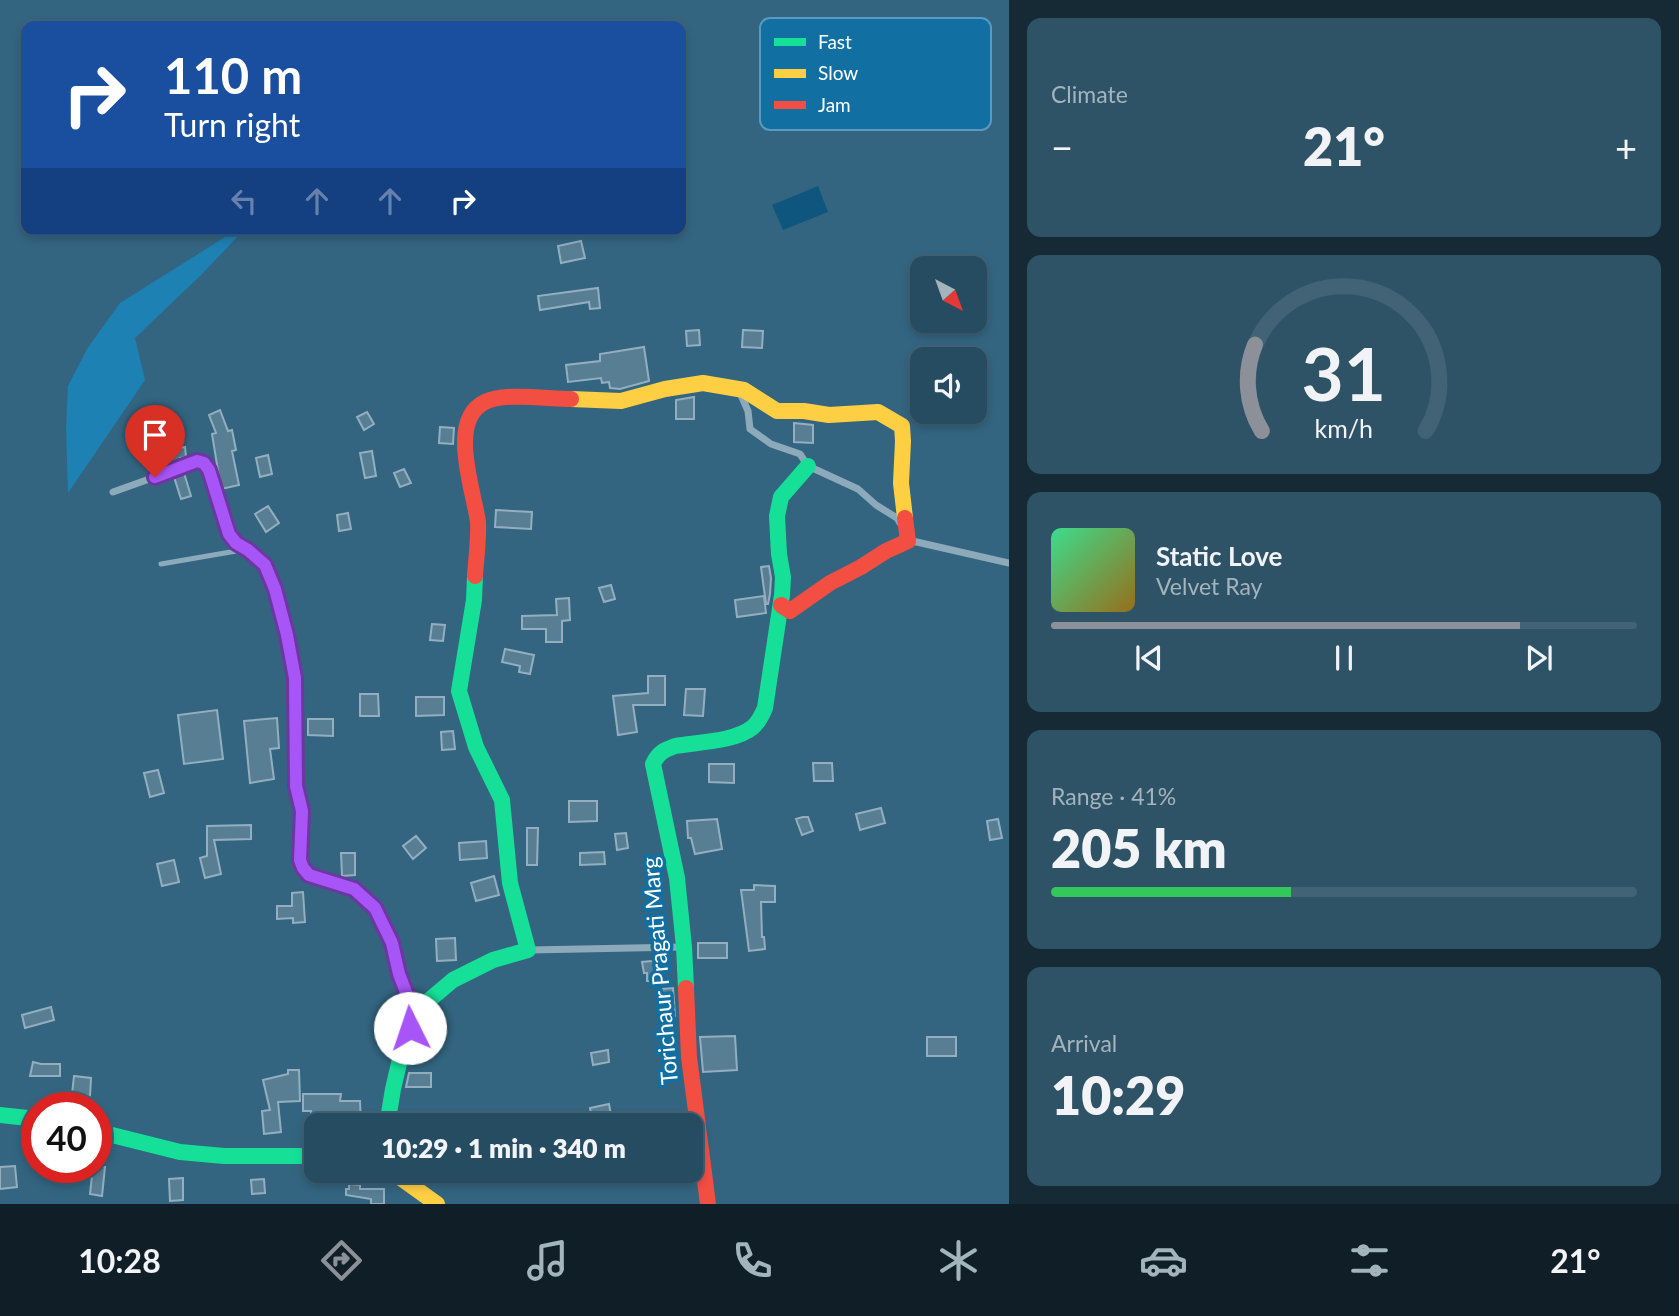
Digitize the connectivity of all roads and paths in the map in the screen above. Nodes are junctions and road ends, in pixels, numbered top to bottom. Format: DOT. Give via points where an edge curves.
graph roads {
  1 [pos="736,389"];
  2 [pos="808,466"];
  3 [pos="113,492"];
  4 [pos="908,541"];
  5 [pos="248,550"];
  6 [pos="1009,563"];
  7 [pos="161,564"];
  8 [pos="781,605"];
  9 [pos="684,947"];
  10 [pos="528,950"];
  11 [pos="414,1013"];
  12 [pos="389,1113"];
  13 [pos="0,1115"];
  14 [pos="21,1117"];
  15 [pos="112,1135"];
  16 [pos="304,1156"];
  17 [pos="409,1183"];
  18 [pos="437,1204"];
  19 [pos="708,1204"];
  1 -- 2 [label="street" via="748,411 751,429 771,444 800,454"];
  1 -- 4 [label="street" via="777,411 878,412 902,426 901,490"];
  1 -- 10 [label="street" via="702,383 621,401 502,397 486,401 471,413 465,454 478,524 474,600 459,691 477,747 502,800 510,883"];
  2 -- 4 [label="street" via="858,489 897,518"];
  2 -- 8 [label="street" via="781,498 777,516"];
  3 -- 5 [label="street" via="197,461 204,463 229,534"];
  4 -- 6 [label="street"];
  4 -- 8 [label="street" via="830,583 790,611"];
  5 -- 7 [label="lane"];
  5 -- 11 [label="street" via="265,565 275,589 295,678 300,860 309,875 354,889 375,908 392,943"];
  8 -- 9 [label="street, Torichaur Pragati Marg" via="759,721 737,736 667,748 653,764 677,878"];
  9 -- 10 [label="street"];
  9 -- 19 [label="street, Torichaur Pragati Marg" via="689,1057"];
  10 -- 11 [label="street" via="453,980"];
  11 -- 12 [label="street"];
  13 -- 14 [label="street"];
  15 -- 16 [label="street" via="180,1152"];
  17 -- 18 [label="street"];
}
